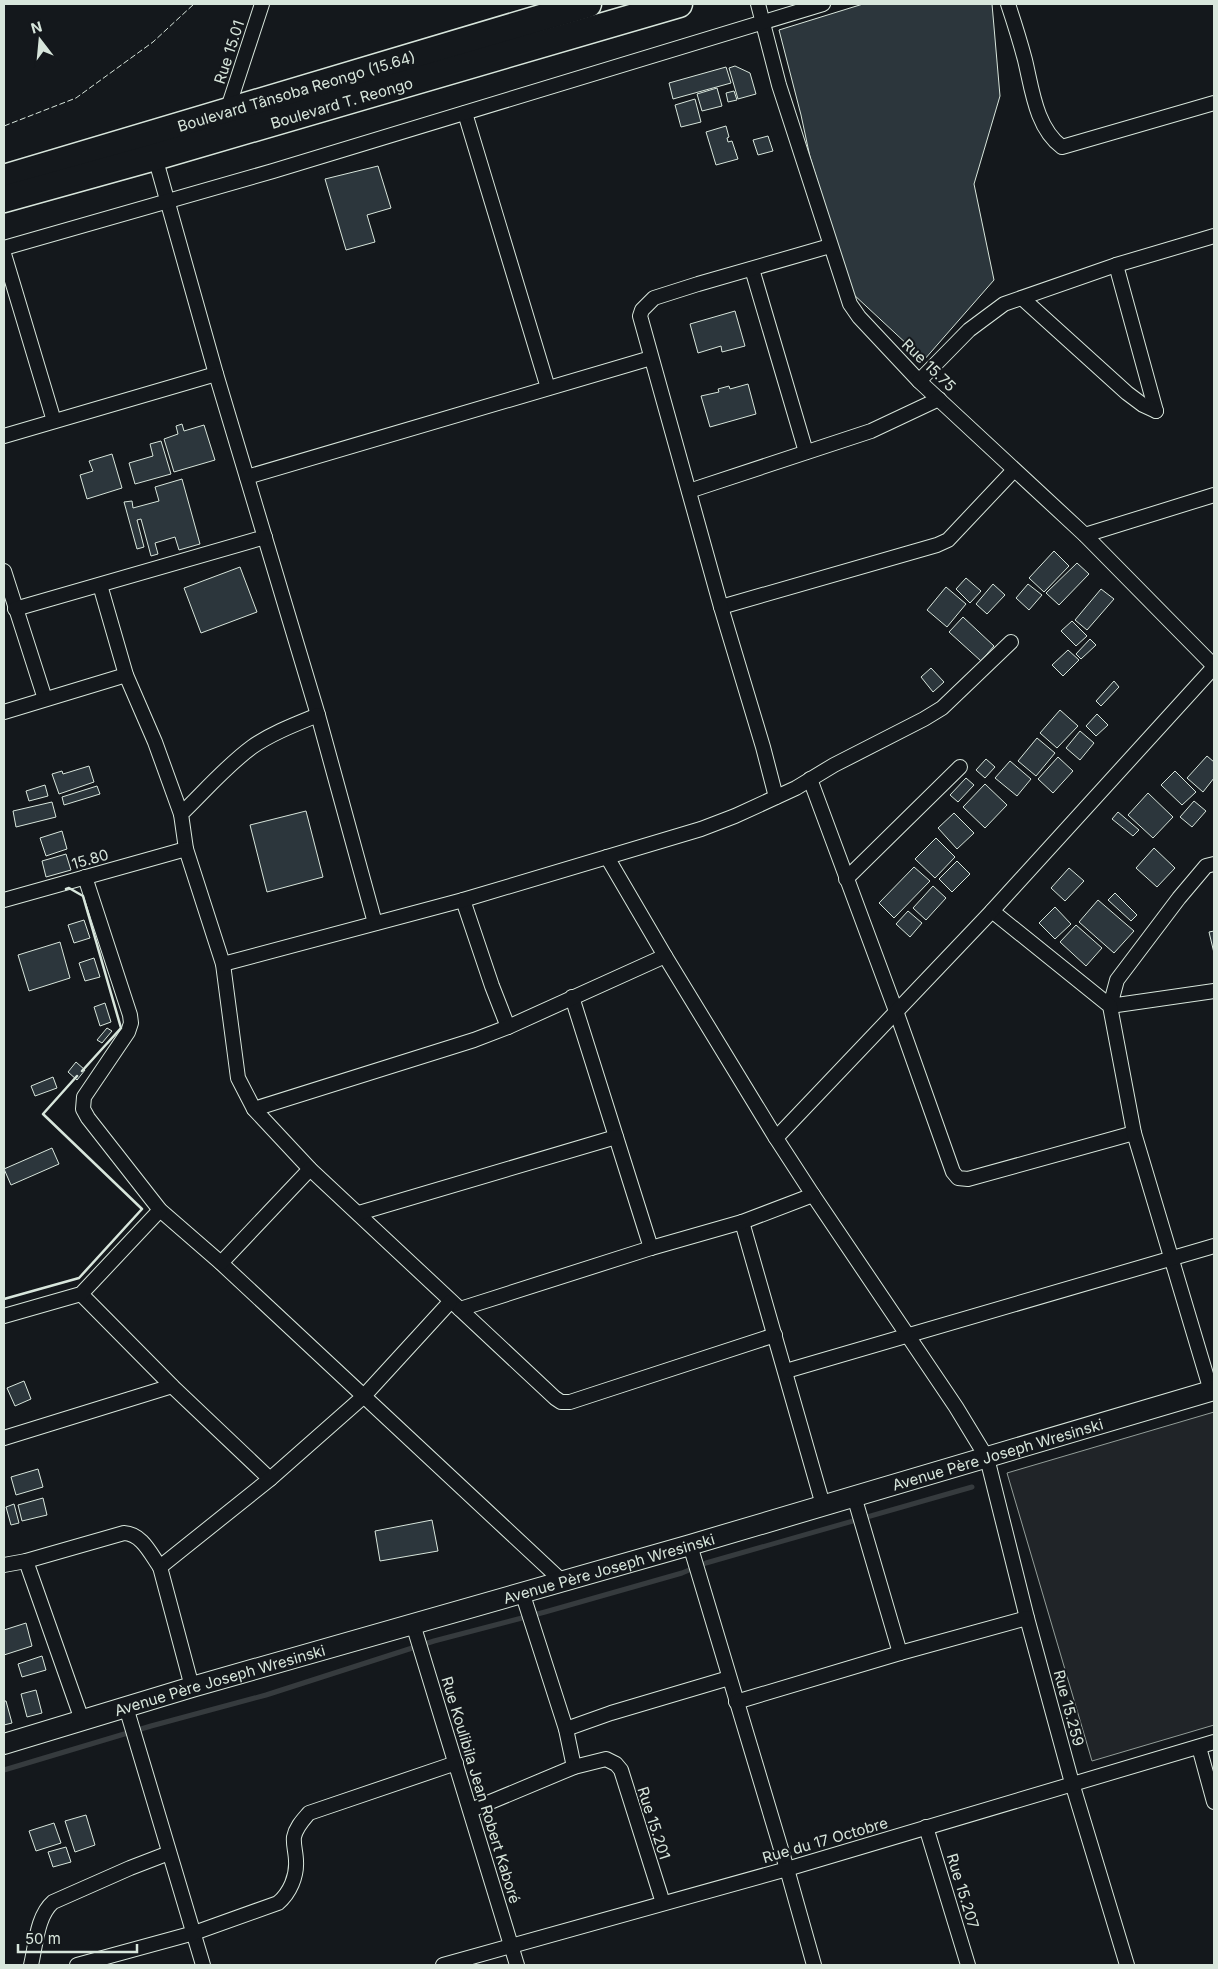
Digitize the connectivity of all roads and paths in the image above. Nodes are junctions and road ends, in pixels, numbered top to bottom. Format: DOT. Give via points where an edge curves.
graph roads {
  1 [pos="262,4"];
  2 [pos="588,4"];
  3 [pos="679,4"];
  4 [pos="758,4"];
  5 [pos="823,4"];
  6 [pos="1008,4"];
  7 [pos="762,23"];
  8 [pos="1214,102"];
  9 [pos="227,111"];
  10 [pos="465,113"];
  11 [pos="155,157"];
  12 [pos="4,178"];
  13 [pos="4,199"];
  14 [pos="166,200"];
  15 [pos="1214,236"];
  16 [pos="830,246"];
  17 [pos="4,248"];
  18 [pos="4,254"];
  19 [pos="1116,265"];
  20 [pos="752,268"];
  21 [pos="1022,298"];
  22 [pos="651,358"];
  23 [pos="216,374"];
  24 [pos="919,381"];
  25 [pos="548,388"];
  26 [pos="939,399"];
  27 [pos="54,421"];
  28 [pos="4,436"];
  29 [pos="806,452"];
  30 [pos="1014,470"];
  31 [pos="247,477"];
  32 [pos="689,491"];
  33 [pos="1214,495"];
  34 [pos="1085,535"];
  35 [pos="265,537"];
  36 [pos="4,571"];
  37 [pos="100,585"];
  38 [pos="721,607"];
  39 [pos="15,609"];
  40 [pos="1011,642"];
  41 [pos="1214,667"];
  42 [pos="126,675"];
  43 [pos="45,700"];
  44 [pos="4,712"];
  45 [pos="318,715"];
  46 [pos="960,767"];
  47 [pos="810,779"];
  48 [pos="776,797"];
  49 [pos="181,814"];
  50 [pos="186,849"];
  51 [pos="607,857"];
  52 [pos="1214,864"];
  53 [pos="85,877"];
  54 [pos="846,879"];
  55 [pos="4,900"];
  56 [pos="463,900"];
  57 [pos="992,911"];
  58 [pos="375,923"];
  59 [pos="665,956"];
  60 [pos="223,964"];
  61 [pos="1214,991"];
  62 [pos="572,997"];
  63 [pos="1110,1006"];
  64 [pos="896,1011"];
  65 [pos="508,1027"];
  66 [pos="254,1110"];
  67 [pos="1134,1133"];
  68 [pos="616,1137"];
  69 [pos="776,1138"];
  70 [pos="310,1169"];
  71 [pos="812,1195"];
  72 [pos="160,1210"];
  73 [pos="359,1213"];
  74 [pos="742,1222"];
  75 [pos="1214,1246"];
  76 [pos="651,1248"];
  77 [pos="1171,1259"];
  78 [pos="221,1263"];
  79 [pos="80,1294"];
  80 [pos="455,1305"];
  81 [pos="4,1316"];
  82 [pos="775,1335"];
  83 [pos="909,1337"];
  84 [pos="786,1371"];
  85 [pos="172,1386"];
  86 [pos="1212,1390"];
  87 [pos="363,1397"];
  88 [pos="4,1438"];
  89 [pos="987,1458"];
  90 [pos="270,1478"];
  91 [pos="856,1504"];
  92 [pos="823,1506"];
  93 [pos="690,1545"];
  94 [pos="26,1561"];
  95 [pos="4,1565"];
  96 [pos="160,1567"];
  97 [pos="562,1581"];
  98 [pos="524,1600"];
  99 [pos="1027,1618"];
  100 [pos="416,1631"];
  101 [pos="900,1653"];
  102 [pos="729,1678"];
  103 [pos="192,1686"];
  104 [pos="736,1702"];
  105 [pos="128,1716"];
  106 [pos="82,1720"];
  107 [pos="566,1729"];
  108 [pos="1214,1742"];
  109 [pos="4,1744"];
  110 [pos="1199,1747"];
  111 [pos="456,1763"];
  112 [pos="574,1768"];
  113 [pos="1072,1783"];
  114 [pos="1214,1802"];
  115 [pos="471,1810"];
  116 [pos="926,1827"];
  117 [pos="169,1853"];
  118 [pos="787,1869"];
  119 [pos="663,1903"];
  120 [pos="194,1933"];
  121 [pos="511,1945"];
  122 [pos="32,1965"];
  123 [pos="77,1965"];
  124 [pos="202,1965"];
  125 [pos="443,1965"];
  126 [pos="516,1965"];
  127 [pos="814,1965"];
  128 [pos="968,1965"];
  129 [pos="1127,1965"];
  1 -- 9 [label="street, Rue 15.01"];
  2 -- 9 [label="highway, Boulevard Tânsoba Reongo (15.64)"];
  3 -- 11 [label="highway, Boulevard T. Reongo"];
  4 -- 7 [label="street, Rue 15.75"];
  5 -- 7 [label="street"];
  6 -- 8 [label="street" via="1038,109 1047,131 1062,147"];
  7 -- 10 [label="street"];
  7 -- 16 [label="street, Rue 15.75"];
  9 -- 12 [label="highway, Boulevard Tânsoba Reongo (15.64)"];
  10 -- 14 [label="street"];
  10 -- 25 [label="street"];
  11 -- 13 [label="highway, Boulevard T. Reongo"];
  11 -- 14 [label="street"];
  14 -- 17 [label="street"];
  14 -- 23 [label="street"];
  15 -- 19 [label="street"];
  16 -- 20 [label="street"];
  16 -- 24 [label="street, Rue 15.75" via="850,304"];
  18 -- 27 [label="street"];
  19 -- 21 [label="street"];
  19 -- 21 [label="street" via="1156,411 1126,393"];
  20 -- 22 [label="street" via="662,295 647,304 640,316"];
  20 -- 29 [label="street"];
  21 -- 24 [label="street" via="1004,304 969,330"];
  22 -- 25 [label="street"];
  22 -- 32 [label="street"];
  23 -- 27 [label="street"];
  23 -- 31 [label="street"];
  24 -- 26 [label="street, Rue 15.75"];
  25 -- 31 [label="street"];
  26 -- 29 [label="street" via="871,431"];
  26 -- 30 [label="street, Rue 15.75"];
  27 -- 28 [label="street"];
  29 -- 32 [label="street"];
  30 -- 34 [label="street, Rue 15.75"];
  30 -- 38 [label="street" via="948,540"];
  31 -- 35 [label="street"];
  32 -- 38 [label="street"];
  33 -- 34 [label="street"];
  34 -- 41 [label="street, Rue 15.75"];
  35 -- 37 [label="street"];
  35 -- 45 [label="street"];
  36 -- 39 [label="street"];
  37 -- 39 [label="street"];
  37 -- 42 [label="street"];
  38 -- 48 [label="street"];
  39 -- 43 [label="street"];
  40 -- 47 [label="street" via="942,708"];
  41 -- 57 [label="street"];
  42 -- 43 [label="street"];
  42 -- 49 [label="street"];
  43 -- 44 [label="street"];
  45 -- 49 [label="street" via="281,730 252,747"];
  45 -- 58 [label="street"];
  46 -- 54 [label="street"];
  47 -- 48 [label="street"];
  47 -- 54 [label="street"];
  48 -- 51 [label="street" via="701,829"];
  49 -- 50 [label="street"];
  50 -- 53 [label="street, 15.80"];
  50 -- 60 [label="street"];
  51 -- 56 [label="street"];
  51 -- 59 [label="street, Rue 15.259"];
  52 -- 63 [label="street" via="1206,866 1179,898 1117,980"];
  53 -- 55 [label="street, 15.80"];
  53 -- 72 [label="street" via="131,1023 84,1098 83,1109"];
  54 -- 64 [label="street"];
  56 -- 58 [label="street"];
  56 -- 65 [label="street"];
  57 -- 63 [label="street"];
  57 -- 64 [label="street"];
  58 -- 60 [label="street"];
  59 -- 62 [label="street"];
  59 -- 69 [label="street, Rue 15.259"];
  60 -- 66 [label="street" via="238,1078"];
  61 -- 63 [label="street"];
  62 -- 65 [label="street"];
  62 -- 68 [label="street"];
  63 -- 67 [label="street"];
  64 -- 67 [label="street" via="953,1172 958,1178 968,1179"];
  64 -- 69 [label="street"];
  65 -- 66 [label="street"];
  66 -- 70 [label="street"];
  67 -- 77 [label="street"];
  68 -- 73 [label="street"];
  68 -- 76 [label="street"];
  69 -- 71 [label="street, Rue 15.259"];
  70 -- 73 [label="street"];
  70 -- 78 [label="street"];
  71 -- 74 [label="street"];
  71 -- 83 [label="street, Rue 15.259"];
  72 -- 78 [label="street"];
  72 -- 79 [label="street"];
  73 -- 80 [label="street"];
  74 -- 76 [label="street"];
  74 -- 82 [label="street"];
  75 -- 77 [label="street"];
  76 -- 80 [label="street"];
  77 -- 83 [label="street"];
  77 -- 86 [label="street"];
  78 -- 87 [label="street"];
  79 -- 81 [label="street"];
  79 -- 85 [label="street"];
  80 -- 82 [label="street" via="561,1402 570,1402"];
  80 -- 87 [label="street"];
  82 -- 84 [label="street"];
  83 -- 84 [label="street"];
  83 -- 89 [label="street, Rue 15.259"];
  84 -- 92 [label="street"];
  85 -- 88 [label="street"];
  85 -- 90 [label="street"];
  86 -- 89 [label="street, Avenue Père Joseph Wresinski"];
  87 -- 90 [label="street"];
  87 -- 97 [label="street"];
  89 -- 91 [label="street, Avenue Père Joseph Wresinski"];
  89 -- 99 [label="street, Rue 15.259"];
  90 -- 96 [label="street"];
  91 -- 92 [label="street, Avenue Père Joseph Wresinski"];
  91 -- 101 [label="street"];
  92 -- 93 [label="street, Avenue Père Joseph Wresinski"];
  93 -- 97 [label="street, Avenue Père Joseph Wresinski"];
  93 -- 102 [label="street"];
  94 -- 95 [label="street"];
  94 -- 96 [label="street" via="124,1532 139,1537"];
  94 -- 106 [label="street"];
  96 -- 103 [label="street"];
  97 -- 98 [label="street, Avenue Père Joseph Wresinski"];
  98 -- 100 [label="street, Avenue Père Joseph Wresinski"];
  98 -- 107 [label="street"];
  99 -- 101 [label="street"];
  99 -- 113 [label="street, Rue 15.259"];
  100 -- 103 [label="street, Avenue Père Joseph Wresinski"];
  100 -- 111 [label="street, Rue Koulibila Jean Robert Kaboré"];
  101 -- 104 [label="street"];
  102 -- 104 [label="street"];
  102 -- 107 [label="street"];
  103 -- 105 [label="street, Avenue Père Joseph Wresinski"];
  104 -- 118 [label="street"];
  105 -- 106 [label="street, Avenue Père Joseph Wresinski"];
  105 -- 117 [label="street"];
  106 -- 109 [label="street, Avenue Père Joseph Wresinski"];
  107 -- 112 [label="street"];
  108 -- 110 [label="street, Rue du 17 Octobre"];
  110 -- 113 [label="street, Rue du 17 Octobre"];
  110 -- 114 [label="street"];
  111 -- 115 [label="street, Rue Koulibila Jean Robert Kaboré"];
  111 -- 120 [label="street" via="309,1813 299,1824 294,1837 296,1864 285,1897 278,1903"];
  112 -- 115 [label="street"];
  112 -- 119 [label="street, Rue 15.201" via="606,1759 620,1770"];
  113 -- 116 [label="street, Rue du 17 Octobre"];
  113 -- 129 [label="street, Rue 15.259"];
  115 -- 121 [label="street, Rue Koulibila Jean Robert Kaboré"];
  116 -- 118 [label="street, Rue du 17 Octobre"];
  116 -- 128 [label="street, Rue 15.207"];
  117 -- 120 [label="street"];
  117 -- 122 [label="street" via="53,1902 42,1916"];
  118 -- 119 [label="street, Rue du 17 Octobre"];
  118 -- 127 [label="street"];
  119 -- 121 [label="street, Rue du 17 Octobre"];
  120 -- 123 [label="street"];
  120 -- 124 [label="street"];
  121 -- 125 [label="street, Rue du 17 Octobre"];
  121 -- 126 [label="street, Rue Koulibila Jean Robert Kaboré"];
}
